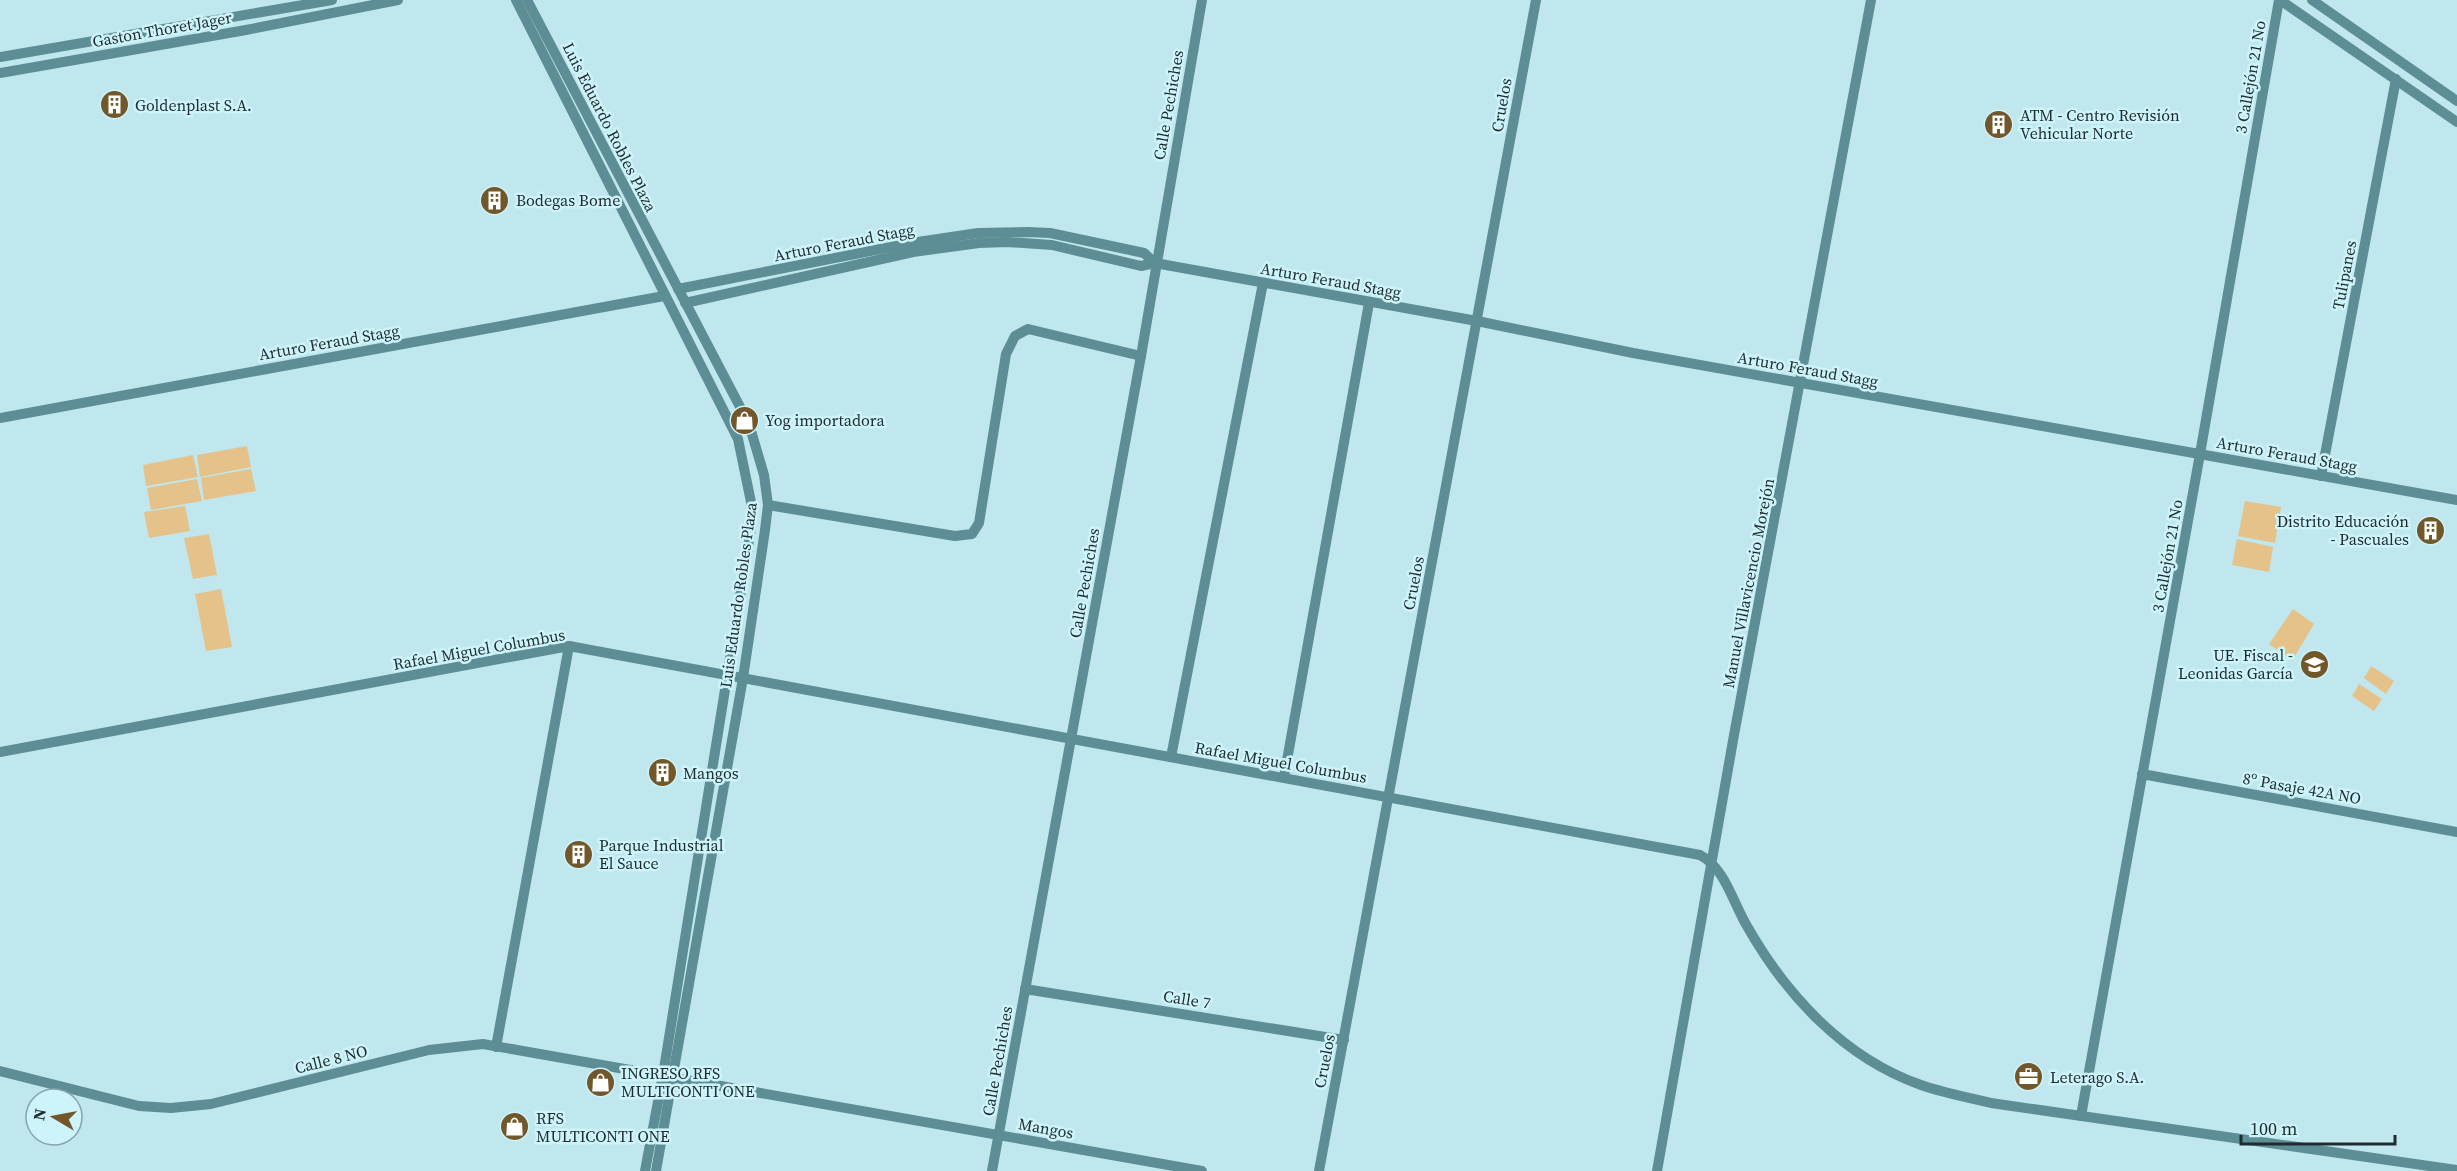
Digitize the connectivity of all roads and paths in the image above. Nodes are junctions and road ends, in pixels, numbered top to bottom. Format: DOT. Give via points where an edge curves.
graph roads {
  1 [pos="332,0"];
  2 [pos="398,0"];
  3 [pos="516,0"];
  4 [pos="527,0"];
  5 [pos="1202,0"];
  6 [pos="1536,0"];
  7 [pos="1871,0"];
  8 [pos="2280,0"];
  9 [pos="2312,0"];
  10 [pos="0,57"];
  11 [pos="0,73"];
  12 [pos="2396,79"];
  13 [pos="2457,101"];
  14 [pos="2457,122"];
  15 [pos="1155,263"];
  16 [pos="1263,283"];
  17 [pos="678,289"];
  18 [pos="664,296"];
  19 [pos="685,303"];
  20 [pos="1369,303"];
  21 [pos="1477,321"];
  22 [pos="1141,356"];
  23 [pos="1801,383"];
  24 [pos="0,418"];
  25 [pos="2200,454"];
  26 [pos="2321,476"];
  27 [pos="2457,500"];
  28 [pos="768,505"];
  29 [pos="569,646"];
  30 [pos="727,675"];
  31 [pos="743,678"];
  32 [pos="1071,738"];
  33 [pos="0,752"];
  34 [pos="1171,757"];
  35 [pos="2142,774"];
  36 [pos="1284,777"];
  37 [pos="1389,796"];
  38 [pos="2457,832"];
  39 [pos="1712,861"];
  40 [pos="1026,989"];
  41 [pos="1344,1040"];
  42 [pos="496,1047"];
  43 [pos="0,1071"];
  44 [pos="668,1076"];
  45 [pos="2081,1116"];
  46 [pos="999,1135"];
  47 [pos="2457,1170"];
  48 [pos="645,1171"];
  49 [pos="656,1171"];
  50 [pos="992,1171"];
  51 [pos="1202,1171"];
  52 [pos="1319,1171"];
  53 [pos="1657,1171"];
  1 -- 10 [label="street, Gaston Thoret Jager"];
  2 -- 11 [label="street, Gaston Thoret Jager"];
  3 -- 18 [label="street, Luis Eduardo Robles Plaza"];
  4 -- 17 [label="street, Luis Eduardo Robles Plaza"];
  5 -- 15 [label="street, Calle Pechiches"];
  6 -- 21 [label="street, Cruelos"];
  7 -- 23 [label="street, Manuel Villavicencio Morejón"];
  8 -- 12 [label="street"];
  8 -- 25 [label="street, 3 Callejón 21 No"];
  9 -- 13 [label="street"];
  12 -- 14 [label="street"];
  12 -- 26 [label="street, Tulipanes"];
  15 -- 16 [label="street, Arturo Feraud Stagg"];
  15 -- 17 [label="street, Arturo Feraud Stagg" via="1144,253 1050,233 978,233"];
  15 -- 19 [label="street, Arturo Feraud Stagg" via="1142,266 1052,245 979,243 913,252"];
  15 -- 22 [label="street, Calle Pechiches"];
  16 -- 20 [label="street, Arturo Feraud Stagg"];
  16 -- 34 [label="street"];
  17 -- 19 [label="street, Luis Eduardo Robles Plaza"];
  18 -- 24 [label="street, Arturo Feraud Stagg"];
  18 -- 30 [label="street, Luis Eduardo Robles Plaza" via="738,439 749,491 751,528"];
  19 -- 28 [label="street, Luis Eduardo Robles Plaza" via="749,424"];
  20 -- 21 [label="street, Arturo Feraud Stagg"];
  20 -- 36 [label="street"];
  21 -- 23 [label="street, Arturo Feraud Stagg"];
  21 -- 37 [label="street, Cruelos"];
  22 -- 28 [label="street" via="1028,329 1015,336 1006,354 979,523 972,534 955,536"];
  22 -- 32 [label="street, Calle Pechiches"];
  23 -- 25 [label="street, Arturo Feraud Stagg"];
  23 -- 39 [label="street, Manuel Villavicencio Morejón"];
  25 -- 26 [label="street, Arturo Feraud Stagg"];
  25 -- 35 [label="street, 3 Callejón 21 No"];
  26 -- 27 [label="street, Arturo Feraud Stagg"];
  28 -- 31 [label="street, Luis Eduardo Robles Plaza"];
  29 -- 30 [label="street, Rafael Miguel Columbus"];
  29 -- 33 [label="street, Rafael Miguel Columbus"];
  29 -- 42 [label="street"];
  30 -- 31 [label="street, Rafael Miguel Columbus"];
  30 -- 44 [label="street, Luis Eduardo Robles Plaza"];
  31 -- 32 [label="street, Rafael Miguel Columbus"];
  31 -- 44 [label="street, Luis Eduardo Robles Plaza"];
  32 -- 34 [label="street, Rafael Miguel Columbus"];
  32 -- 40 [label="street, Calle Pechiches"];
  34 -- 36 [label="street, Rafael Miguel Columbus"];
  35 -- 38 [label="street, 8º Pasaje 42A NO"];
  35 -- 45 [label="street, 3 Callejón 21 No"];
  36 -- 37 [label="street, Rafael Miguel Columbus"];
  37 -- 39 [label="street, Rafael Miguel Columbus" via="1700,855"];
  37 -- 41 [label="street, Cruelos"];
  39 -- 45 [label="street" via="1747,927 1798,1000 1857,1054 1920,1085 1991,1103"];
  39 -- 53 [label="street, Manuel Villavicencio Morejón"];
  40 -- 41 [label="street, Calle 7"];
  40 -- 46 [label="street, Calle Pechiches"];
  41 -- 52 [label="street, Cruelos"];
  42 -- 43 [label="street, Calle 8 NO" via="483,1044 429,1050 211,1104 171,1108 139,1106"];
  42 -- 44 [label="street, Calle 8 NO"];
  44 -- 46 [label="street, Mangos"];
  44 -- 48 [label="street, Luis Eduardo Robles Plaza"];
  44 -- 49 [label="street, Luis Eduardo Robles Plaza"];
  45 -- 47 [label="street"];
  46 -- 50 [label="street, Calle Pechiches"];
  46 -- 51 [label="street, Mangos"];
}
